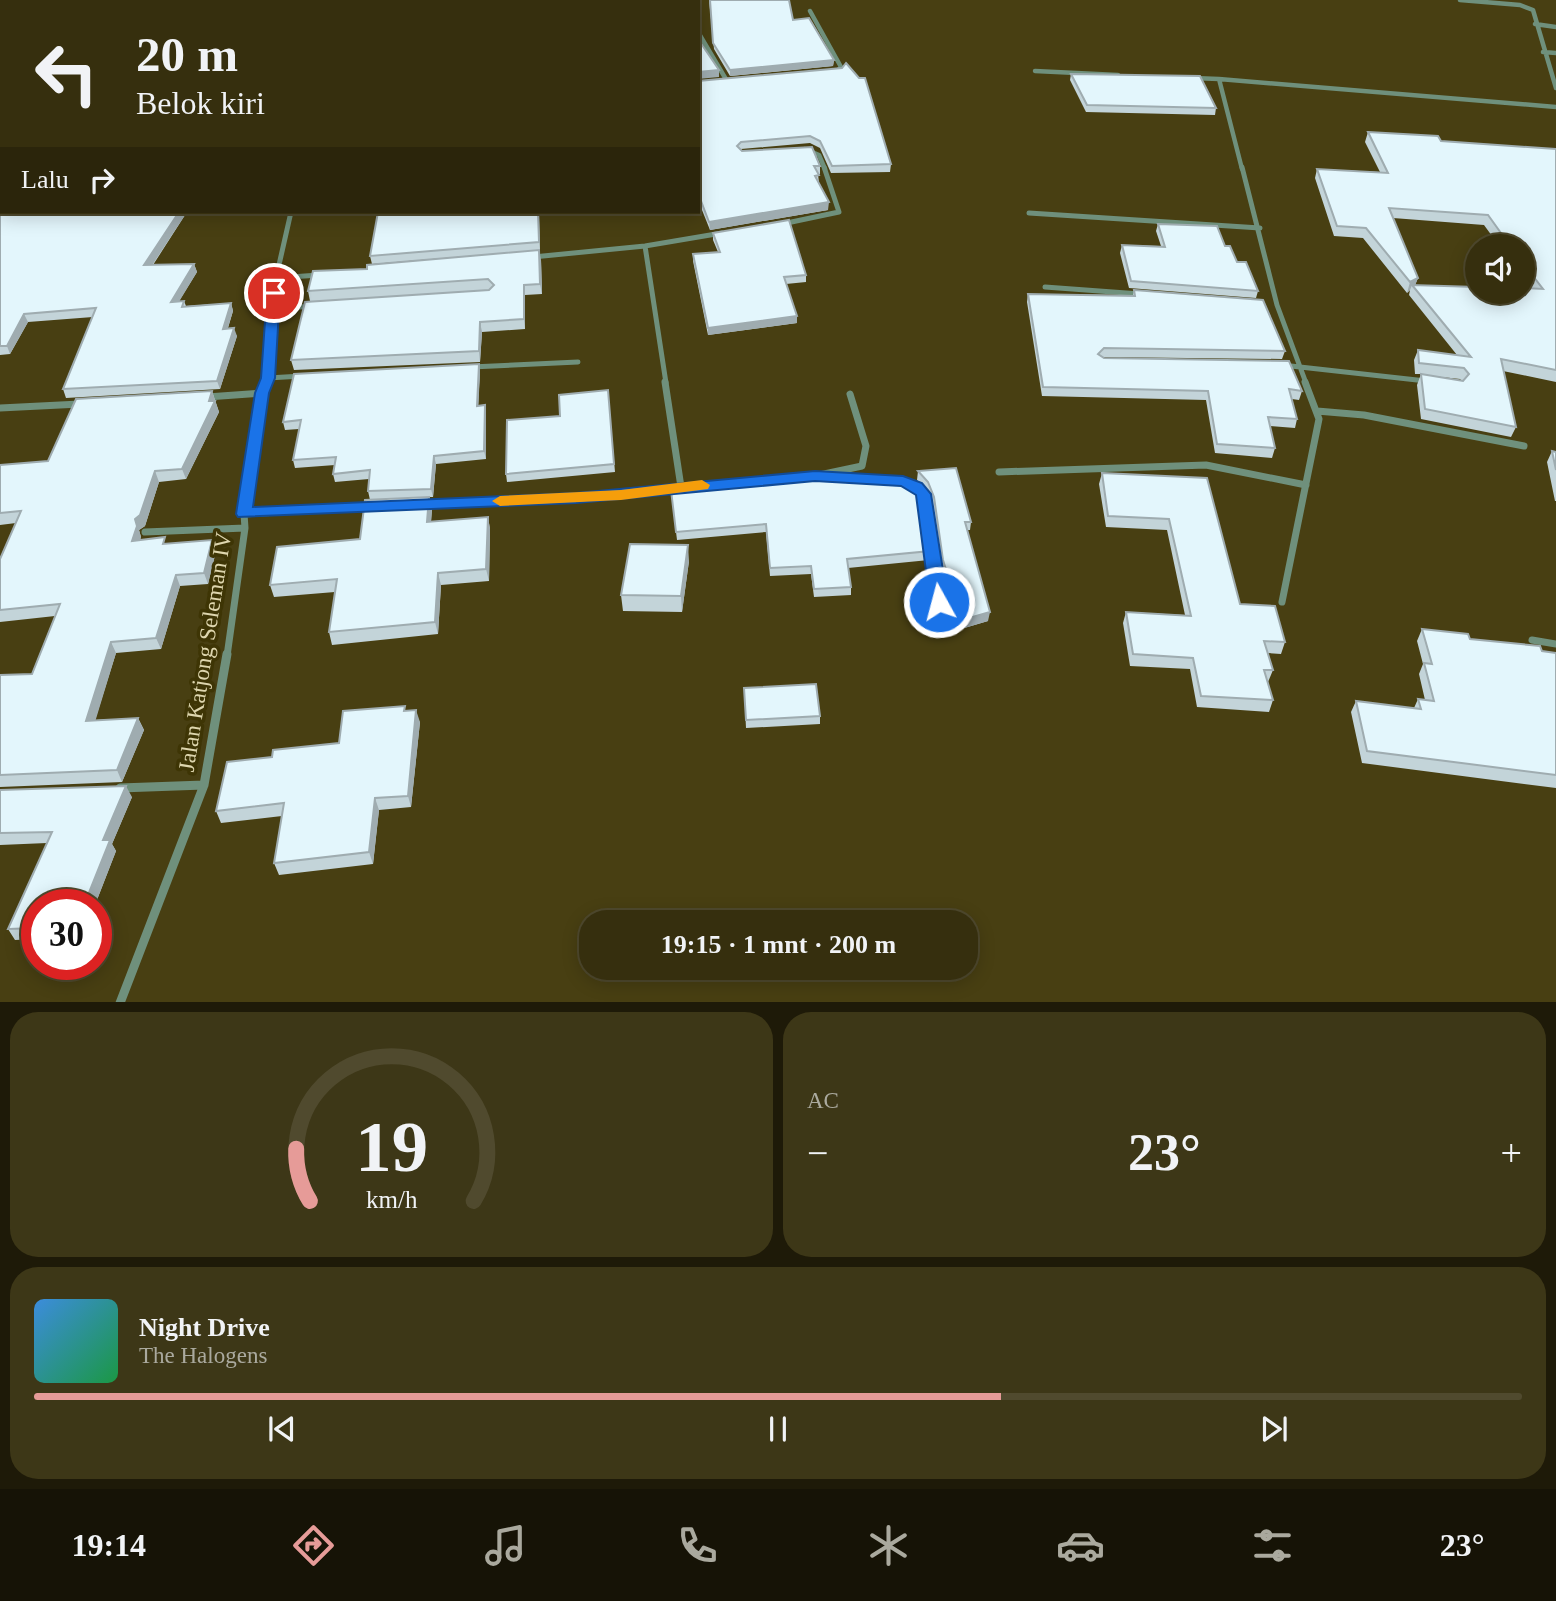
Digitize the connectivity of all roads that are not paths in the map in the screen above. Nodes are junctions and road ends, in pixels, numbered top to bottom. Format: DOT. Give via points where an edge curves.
graph roads {
  1 [pos="1460,0"];
  2 [pos="810,11"];
  3 [pos="1535,24"];
  4 [pos="1556,27"];
  5 [pos="700,35"];
  6 [pos="1543,51"];
  7 [pos="1556,53"];
  8 [pos="1035,71"];
  9 [pos="822,74"];
  10 [pos="1127,75"];
  11 [pos="1180,78"];
  12 [pos="741,79"];
  13 [pos="1219,79"];
  14 [pos="727,80"];
  15 [pos="718,82"];
  16 [pos="1556,88"];
  17 [pos="1556,107"];
  18 [pos="796,150"];
  19 [pos="1029,213"];
  20 [pos="291,214"];
  21 [pos="779,224"];
  22 [pos="1260,228"];
  23 [pos="725,233"];
  24 [pos="645,246"];
  25 [pos="524,258"];
  26 [pos="331,274"];
  27 [pos="276,278"];
  28 [pos="1045,287"];
  29 [pos="1154,295"];
  30 [pos="1264,304"];
  31 [pos="326,305"];
  32 [pos="1277,305"];
  33 [pos="272,309"];
  34 [pos="578,362"];
  35 [pos="1273,365"];
  36 [pos="1300,365"];
  37 [pos="457,368"];
  38 [pos="308,376"];
  39 [pos="268,378"];
  40 [pos="1433,382"];
  41 [pos="262,393"];
  42 [pos="850,394"];
  43 [pos="193,397"];
  44 [pos="83,404"];
  45 [pos="0,408"];
  46 [pos="1317,411"];
  47 [pos="1524,446"];
  48 [pos="999,472"];
  49 [pos="815,476"];
  50 [pos="802,477"];
  51 [pos="866,479"];
  52 [pos="891,481"];
  53 [pos="748,482"];
  54 [pos="1306,485"];
  55 [pos="681,487"];
  56 [pos="410,504"];
  57 [pos="383,505"];
  58 [pos="244,514"];
  59 [pos="245,528"];
  60 [pos="145,532"];
  61 [pos="939,602"];
  62 [pos="1282,602"];
  63 [pos="1532,640"];
  64 [pos="1556,644"];
  65 [pos="204,785"];
  66 [pos="108,789"];
  67 [pos="120,1002"];
  1 -- 3 [label="street" via="1528,7"];
  2 -- 9 [label="street" via="841,67"];
  3 -- 4 [label="street"];
  3 -- 6 [label="street"];
  5 -- 14 [label="street"];
  6 -- 7 [label="street"];
  6 -- 16 [label="street"];
  8 -- 10 [label="street"];
  11 -- 13 [label="street"];
  12 -- 14 [label="street"];
  13 -- 17 [label="street"];
  13 -- 22 [label="street"];
  14 -- 15 [label="street"];
  18 -- 21 [label="street" via="810,148 819,155 839,212"];
  19 -- 22 [label="street"];
  20 -- 27 [label="street, Jalan Katjong Seleman IV"];
  22 -- 32 [label="street"];
  23 -- 24 [label="street"];
  24 -- 25 [label="street"];
  24 -- 55 [label="street"];
  26 -- 27 [label="street"];
  27 -- 33 [label="street, Jalan Katjong Seleman IV"];
  28 -- 29 [label="street"];
  30 -- 32 [label="street"];
  31 -- 33 [label="street"];
  32 -- 36 [label="street"];
  33 -- 39 [label="street, Jalan Katjong Seleman IV"];
  34 -- 37 [label="street"];
  35 -- 36 [label="street"];
  36 -- 40 [label="street"];
  36 -- 46 [label="street"];
  38 -- 39 [label="street"];
  39 -- 41 [label="street, Jalan Katjong Seleman IV"];
  41 -- 43 [label="street"];
  41 -- 58 [label="street, Jalan Katjong Seleman IV"];
  42 -- 49 [label="street" via="866,446 862,466"];
  44 -- 45 [label="street"];
  46 -- 47 [label="street" via="1364,415"];
  46 -- 54 [label="street"];
  48 -- 54 [label="street" via="1206,465"];
  49 -- 50 [label="street"];
  49 -- 51 [label="street"];
  52 -- 61 [label="street" via="917,487 923,494"];
  53 -- 55 [label="street"];
  54 -- 62 [label="street"];
  55 -- 56 [label="street" via="588,497"];
  57 -- 58 [label="street"];
  58 -- 59 [label="street, Jalan Katjong Seleman IV"];
  59 -- 60 [label="street"];
  59 -- 65 [label="street, Jalan Katjong Seleman IV"];
  63 -- 64 [label="street"];
  65 -- 66 [label="street"];
  65 -- 67 [label="street, Jalan Katjong Seleman IV"];
}
